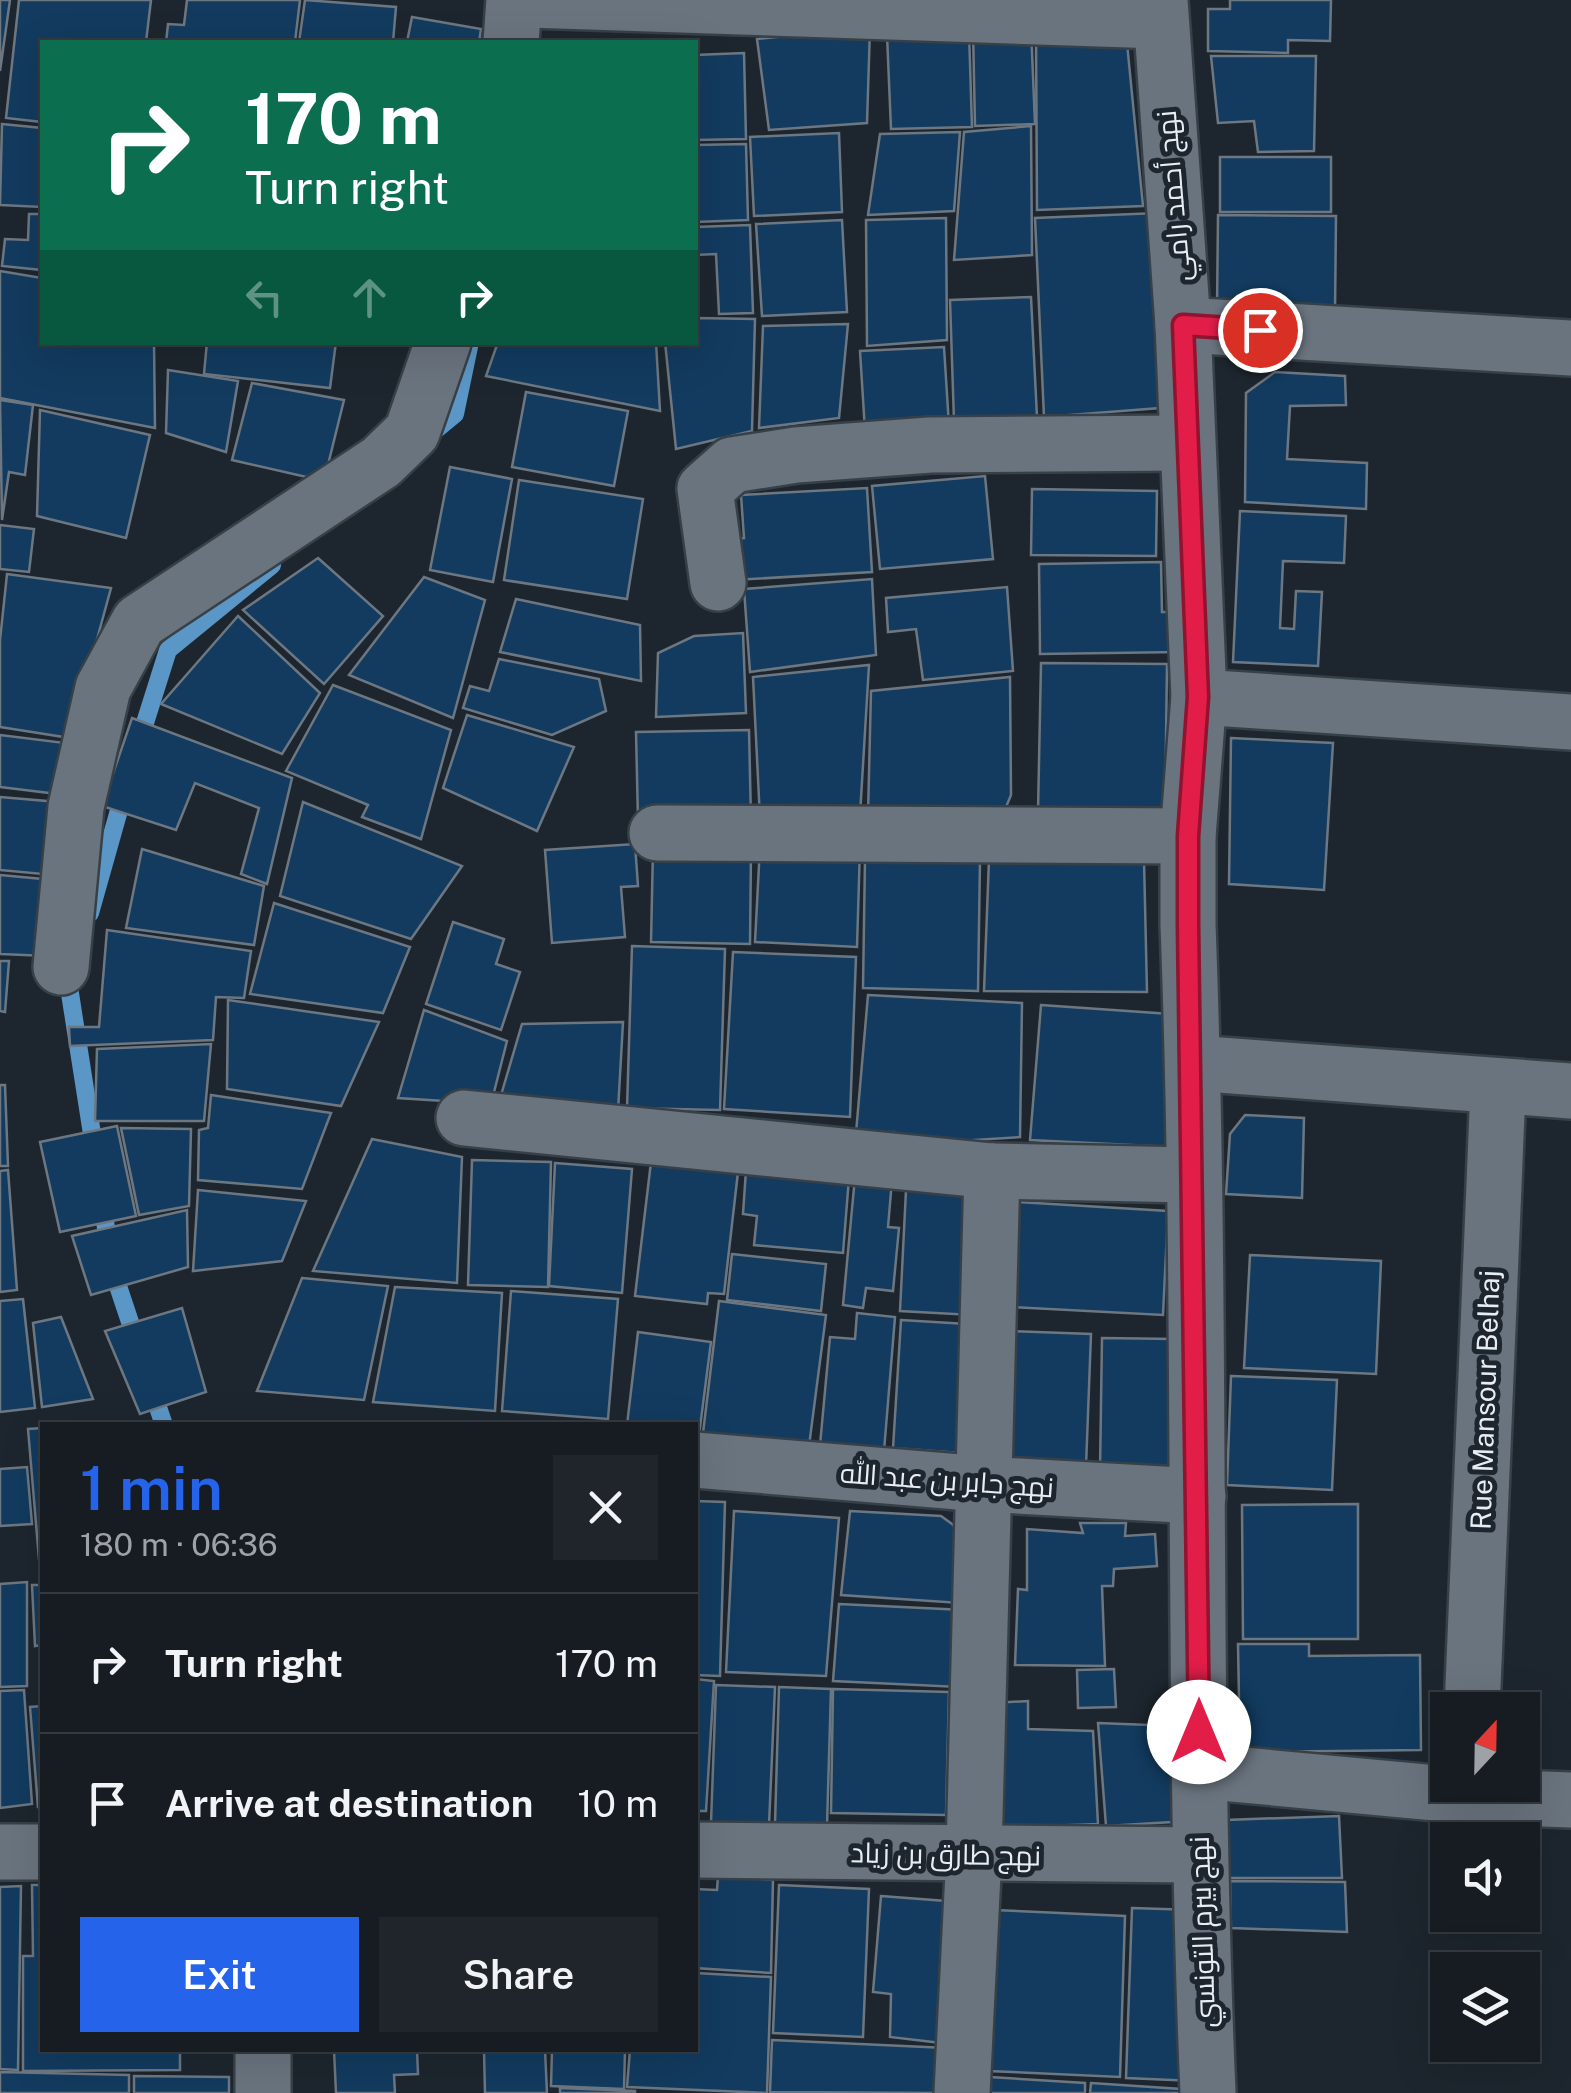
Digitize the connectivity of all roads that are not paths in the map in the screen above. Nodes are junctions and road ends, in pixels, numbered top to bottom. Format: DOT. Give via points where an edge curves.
graph roads {
  1 [pos="514,0"];
  2 [pos="529,0"];
  3 [pos="1160,11"];
  4 [pos="510,40"];
  5 [pos="1183,325"];
  6 [pos="441,345"];
  7 [pos="1571,348"];
  8 [pos="1186,443"];
  9 [pos="718,584"];
  10 [pos="1198,697"];
  11 [pos="1571,722"];
  12 [pos="658,833"];
  13 [pos="1188,836"];
  14 [pos="61,967"];
  15 [pos="1193,1064"];
  16 [pos="1498,1089"];
  17 [pos="1571,1091"];
  18 [pos="464,1118"];
  19 [pos="992,1170"];
  20 [pos="1192,1176"];
  21 [pos="698,1460"];
  22 [pos="983,1484"];
  23 [pos="1198,1496"];
  24 [pos="1473,1692"];
  25 [pos="1200,1771"];
  26 [pos="1430,1788"];
  27 [pos="1540,1797"];
  28 [pos="1571,1800"];
  29 [pos="698,1850"];
  30 [pos="0,1852"];
  31 [pos="40,1852"];
  32 [pos="974,1854"];
  33 [pos="1198,1855"];
  34 [pos="262,2052"];
  35 [pos="263,2093"];
  36 [pos="962,2093"];
  37 [pos="1208,2093"];
  1 -- 4 [label="street"];
  2 -- 3 [label="street"];
  3 -- 5 [label="street, نهج أحمد رامي"];
  5 -- 7 [label="street"];
  5 -- 8 [label="street, نهج أحمد رامي"];
  6 -- 14 [label="street" via="412,432 381,462 140,622 102,688 76,807"];
  8 -- 9 [label="street" via="930,445 732,465 705,488"];
  8 -- 10 [label="street, نهج أحمد رامي"];
  10 -- 11 [label="street"];
  10 -- 13 [label="street, نهج أحمد رامي"];
  12 -- 13 [label="street"];
  13 -- 15 [label="street, نهج أحمد رامي"];
  15 -- 16 [label="street"];
  15 -- 20 [label="street, نهج أحمد رامي"];
  16 -- 17 [label="street"];
  16 -- 24 [label="street, Rue Mansour Belhaj"];
  18 -- 19 [label="street"];
  19 -- 20 [label="street"];
  19 -- 22 [label="street"];
  20 -- 23 [label="street, نهج أحمد رامي"];
  21 -- 22 [label="street, نهج جابر بن عبد الله"];
  22 -- 23 [label="street, نهج جابر بن عبد الله"];
  22 -- 32 [label="street"];
  23 -- 25 [label="street, نهج أحمد رامي"];
  25 -- 26 [label="street"];
  25 -- 33 [label="street, نهج بيرم التونسي"];
  27 -- 28 [label="street"];
  29 -- 32 [label="street, نهج طارق بن زياد"];
  30 -- 31 [label="street"];
  32 -- 33 [label="street, نهج طارق بن زياد"];
  32 -- 36 [label="street"];
  33 -- 37 [label="street, نهج بيرم التونسي"];
  34 -- 35 [label="street"];
}
